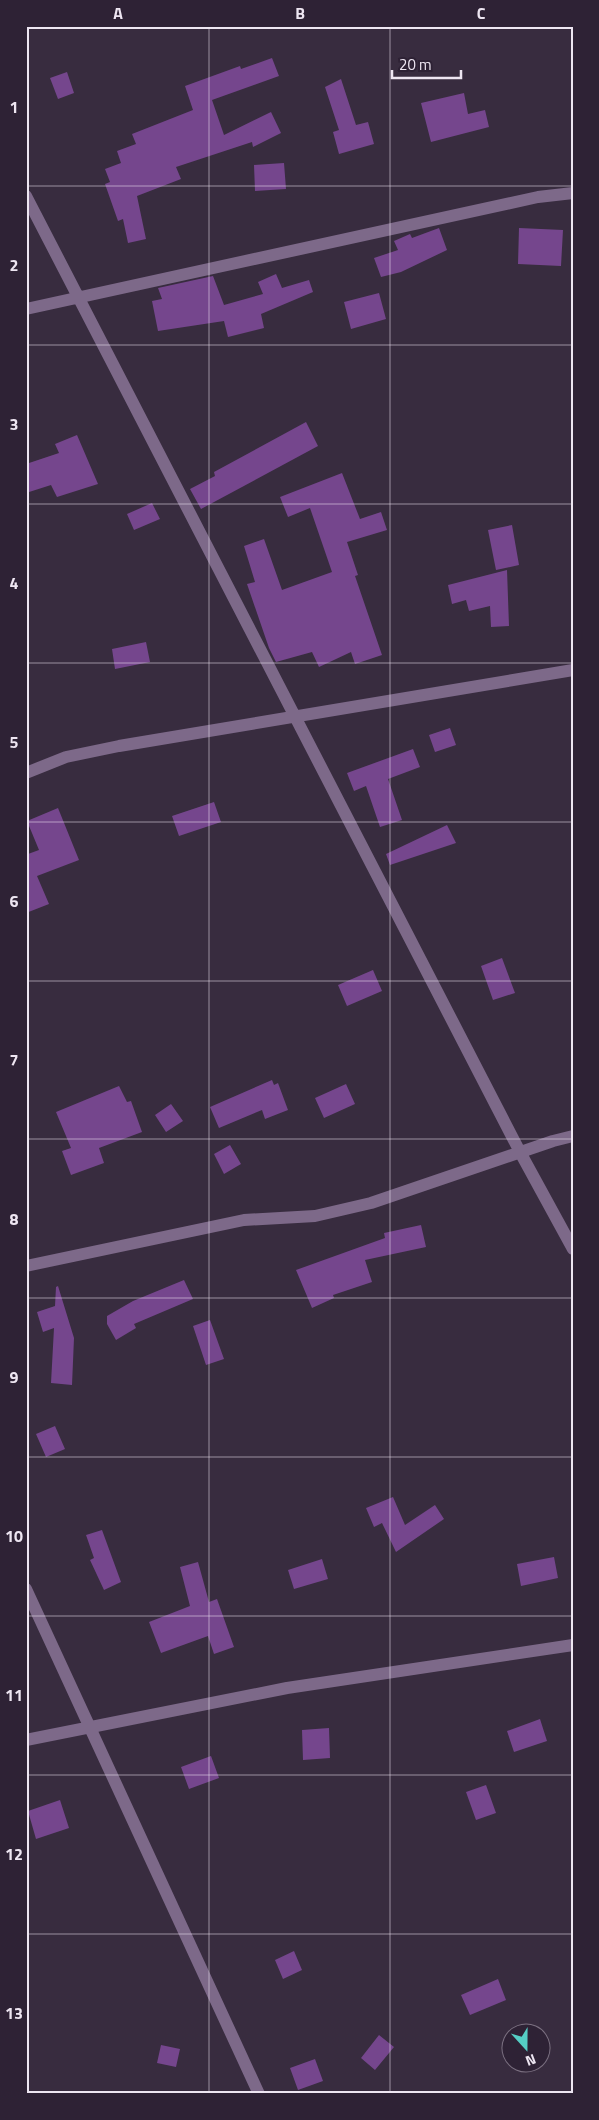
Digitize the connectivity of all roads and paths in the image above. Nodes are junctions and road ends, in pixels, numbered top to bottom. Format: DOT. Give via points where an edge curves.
graph roads {
  1 [pos="573,193"];
  2 [pos="26,196"];
  3 [pos="78,297"];
  4 [pos="26,309"];
  5 [pos="573,670"];
  6 [pos="296,716"];
  7 [pos="26,773"];
  8 [pos="573,1136"];
  9 [pos="520,1152"];
  10 [pos="573,1248"];
  11 [pos="26,1266"];
  12 [pos="26,1589"];
  13 [pos="573,1645"];
  14 [pos="90,1727"];
  15 [pos="26,1740"];
  16 [pos="259,2094"];
  1 -- 3 [label="street" via="538,197"];
  2 -- 3 [label="street"];
  3 -- 4 [label="street"];
  3 -- 6 [label="street"];
  5 -- 6 [label="street"];
  6 -- 7 [label="street" via="66,756"];
  6 -- 9 [label="street"];
  8 -- 9 [label="street"];
  9 -- 10 [label="street"];
  9 -- 11 [label="street" via="371,1203 315,1216 244,1220"];
  12 -- 14 [label="street"];
  13 -- 14 [label="street" via="287,1688"];
  14 -- 15 [label="street"];
  14 -- 16 [label="street"];
}
